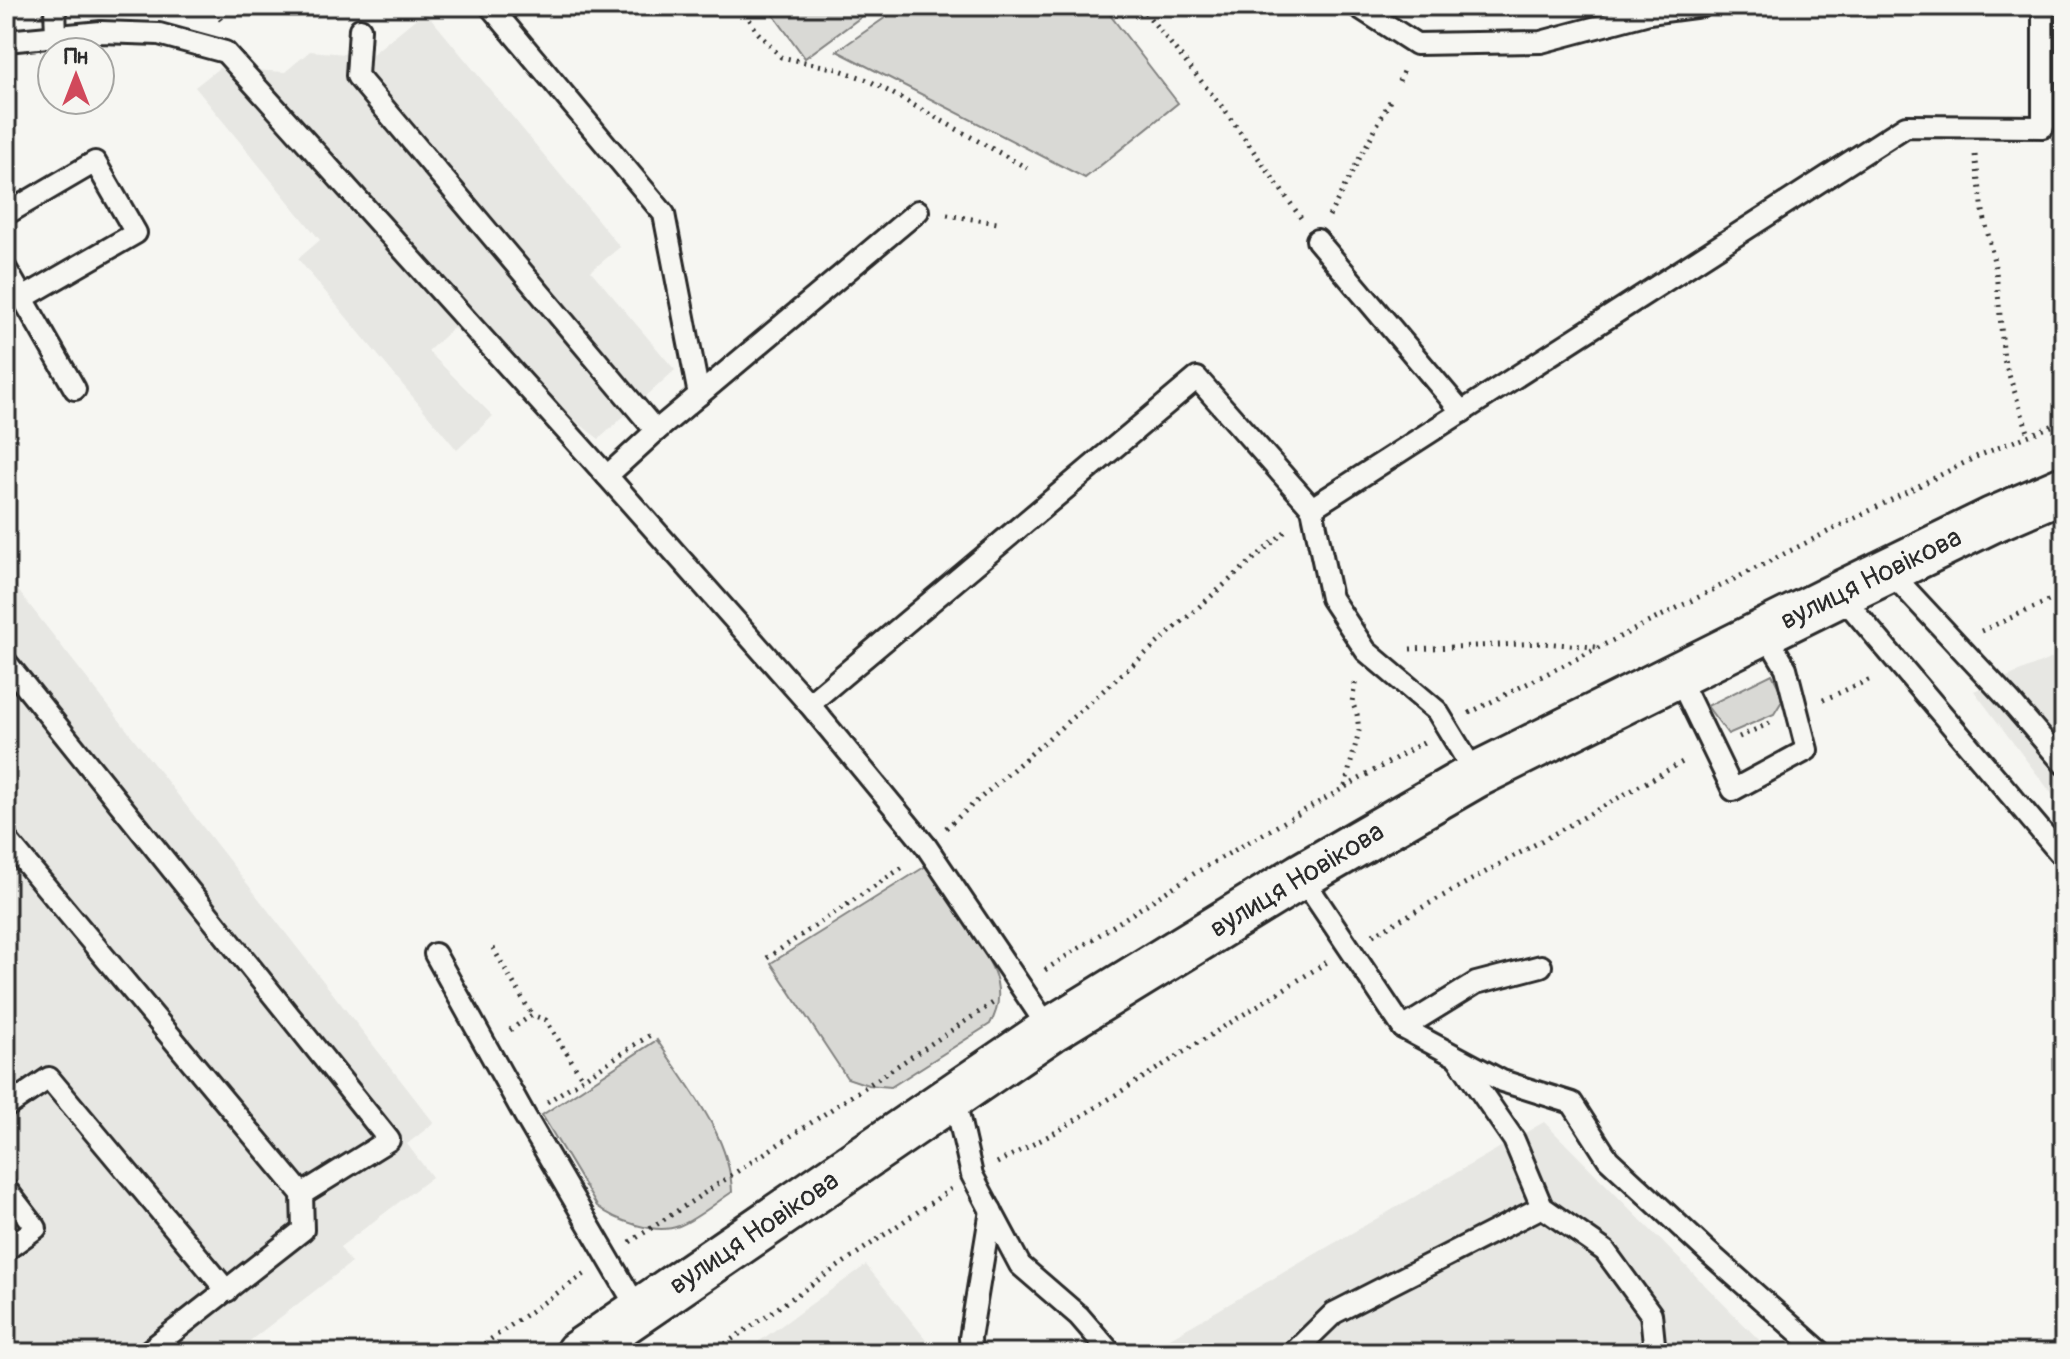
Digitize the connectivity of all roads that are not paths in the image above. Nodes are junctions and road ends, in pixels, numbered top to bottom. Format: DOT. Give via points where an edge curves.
graph roads {
  1 [pos="55,6"];
  2 [pos="490,6"];
  3 [pos="1357,6"];
  4 [pos="1702,6"];
  5 [pos="2043,6"];
  6 [pos="360,29"];
  7 [pos="56,36"];
  8 [pos="65,36"];
  9 [pos="36,39"];
  10 [pos="6,41"];
  11 [pos="918,211"];
  12 [pos="6,214"];
  13 [pos="1317,240"];
  14 [pos="6,269"];
  15 [pos="23,298"];
  16 [pos="75,389"];
  17 [pos="699,395"];
  18 [pos="1462,412"];
  19 [pos="656,431"];
  20 [pos="607,476"];
  21 [pos="2064,489"];
  22 [pos="1312,508"];
  23 [pos="1889,571"];
  24 [pos="1840,594"];
  25 [pos="1764,631"];
  26 [pos="6,662"];
  27 [pos="1677,674"];
  28 [pos="809,704"];
  29 [pos="2064,764"];
  30 [pos="1476,775"];
  31 [pos="6,839"];
  32 [pos="2064,858"];
  33 [pos="1301,876"];
  34 [pos="435,954"];
  35 [pos="1541,966"];
  36 [pos="1403,1028"];
  37 [pos="1050,1030"];
  38 [pos="1457,1056"];
  39 [pos="954,1096"];
  40 [pos="6,1107"];
  41 [pos="6,1189"];
  42 [pos="302,1194"];
  43 [pos="1542,1207"];
  44 [pos="991,1210"];
  45 [pos="6,1250"];
  46 [pos="227,1291"];
  47 [pos="639,1311"];
  48 [pos="1654,1344"];
  49 [pos="146,1353"];
  50 [pos="578,1353"];
  51 [pos="971,1353"];
  52 [pos="1111,1353"];
  53 [pos="1293,1353"];
  54 [pos="1670,1353"];
  55 [pos="1822,1353"];
  1 -- 7 [label="lane"];
  2 -- 17 [label="lane" via="664,214"];
  3 -- 4 [label="lane" via="1416,44 1541,42 1649,13"];
  5 -- 18 [label="lane" via="2043,127 1906,126"];
  6 -- 19 [label="lane" via="357,76"];
  8 -- 20 [label="lane" via="159,34 225,52"];
  9 -- 10 [label="lane"];
  11 -- 17 [label="lane"];
  12 -- 15 [label="lane" via="95,162 136,233"];
  13 -- 18 [label="lane"];
  14 -- 15 [label="lane"];
  15 -- 16 [label="lane"];
  17 -- 19 [label="lane"];
  18 -- 22 [label="lane"];
  19 -- 20 [label="lane"];
  20 -- 28 [label="lane"];
  21 -- 23 [label="main road, вулиця Новікова"];
  22 -- 28 [label="lane" via="1197,378"];
  22 -- 30 [label="lane" via="1331,598 1366,651 1437,711"];
  23 -- 24 [label="main road, вулиця Новікова"];
  23 -- 29 [label="lane"];
  24 -- 25 [label="main road, вулиця Новікова"];
  24 -- 32 [label="lane"];
  25 -- 27 [label="main road, вулиця Новікова"];
  25 -- 27 [label="lane" via="1786,668 1807,750 1733,790"];
  26 -- 42 [label="lane" via="389,1140"];
  27 -- 30 [label="main road, вулиця Новікова"];
  28 -- 37 [label="lane" via="926,846"];
  30 -- 33 [label="main road, вулиця Новікова"];
  31 -- 42 [label="lane"];
  33 -- 36 [label="lane"];
  33 -- 37 [label="main road, вулиця Новікова"];
  34 -- 47 [label="lane"];
  35 -- 36 [label="lane" via="1476,983"];
  36 -- 38 [label="lane"];
  37 -- 39 [label="main road, вулиця Новікова"];
  38 -- 43 [label="lane" via="1514,1140"];
  38 -- 55 [label="lane" via="1502,1081 1572,1103 1608,1159"];
  39 -- 44 [label="lane" via="972,1175"];
  39 -- 47 [label="main road, вулиця Новікова"];
  40 -- 46 [label="lane" via="49,1078"];
  41 -- 45 [label="lane" via="36,1228"];
  42 -- 46 [label="lane" via="303,1230"];
  43 -- 48 [label="lane" via="1605,1251 1651,1314"];
  43 -- 53 [label="lane" via="1334,1313"];
  44 -- 51 [label="lane"];
  44 -- 52 [label="lane" via="1020,1265 1079,1316"];
  46 -- 49 [label="lane"];
  47 -- 50 [label="main road, вулиця Новікова"];
  48 -- 54 [label="lane"];
}
